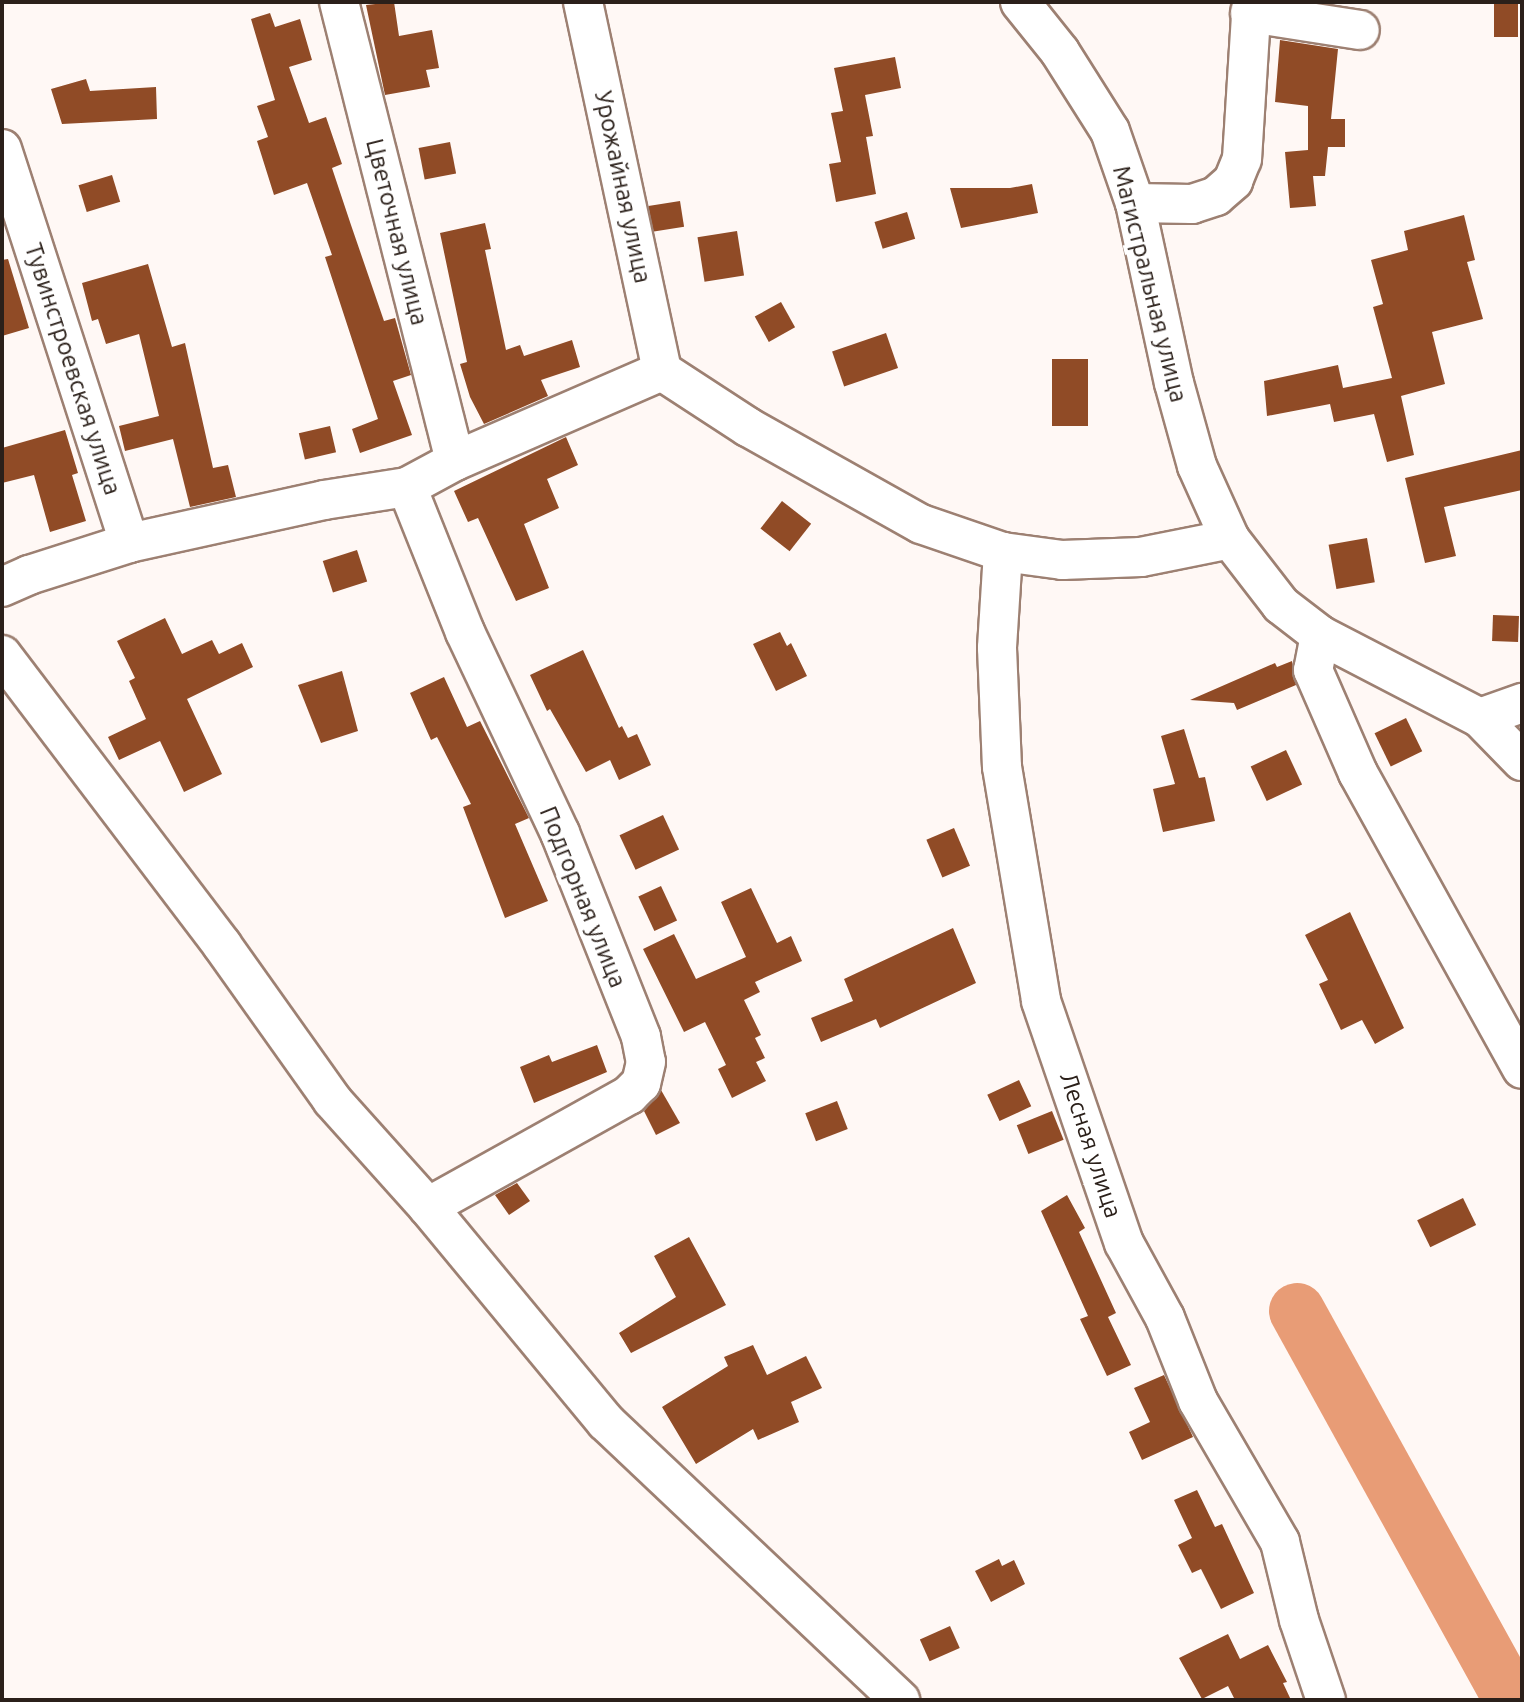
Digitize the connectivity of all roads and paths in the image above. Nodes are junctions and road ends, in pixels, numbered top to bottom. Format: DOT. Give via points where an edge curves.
graph roads {
  1 [pos="339,2"];
  2 [pos="583,2"];
  3 [pos="1020,2"];
  4 [pos="1251,7"];
  5 [pos="1360,30"];
  6 [pos="2,149"];
  7 [pos="1135,203"];
  8 [pos="662,371"];
  9 [pos="455,461"];
  10 [pos="407,487"];
  11 [pos="1230,539"];
  12 [pos="129,543"];
  13 [pos="1003,552"];
  14 [pos="2,587"];
  15 [pos="1320,635"];
  16 [pos="2,655"];
  17 [pos="1522,703"];
  18 [pos="1480,718"];
  19 [pos="1522,761"];
  20 [pos="1522,1069"];
  21 [pos="428,1207"];
  22 [pos="900,1700"];
  23 [pos="1326,1700"];
  1 -- 9 [label="street, Цветочная улица"];
  2 -- 8 [label="street, Урожайная улица"];
  3 -- 7 [label="street, Магистральная улица" via="1060,52 1110,131"];
  4 -- 5 [label="street"];
  4 -- 7 [label="street" via="1242,159 1233,181 1216,196 1192,204"];
  6 -- 12 [label="street, Тувинстроевская улица"];
  7 -- 11 [label="street, Магистральная улица" via="1197,466"];
  8 -- 9 [label="street"];
  8 -- 13 [label="street" via="748,427 921,524"];
  9 -- 10 [label="street"];
  10 -- 12 [label="street"];
  10 -- 21 [label="street, Подгорная улица" via="465,632 560,833 641,1037 646,1062 641,1083 629,1095"];
  11 -- 13 [label="street" via="1141,557 1062,560"];
  11 -- 15 [label="street, Магистральная улица" via="1281,605"];
  12 -- 14 [label="street"];
  13 -- 23 [label="street, Лесная улица" via="997,648 1002,767 1041,1001 1124,1243 1165,1318 1198,1401 1280,1542"];
  15 -- 18 [label="street, Магистральная улица"];
  15 -- 20 [label="street" via="1313,670 1358,773"];
  16 -- 21 [label="street" via="332,1100"];
  17 -- 18 [label="street"];
  18 -- 19 [label="street, Магистральная улица"];
  21 -- 22 [label="street" via="606,1422"];
}
